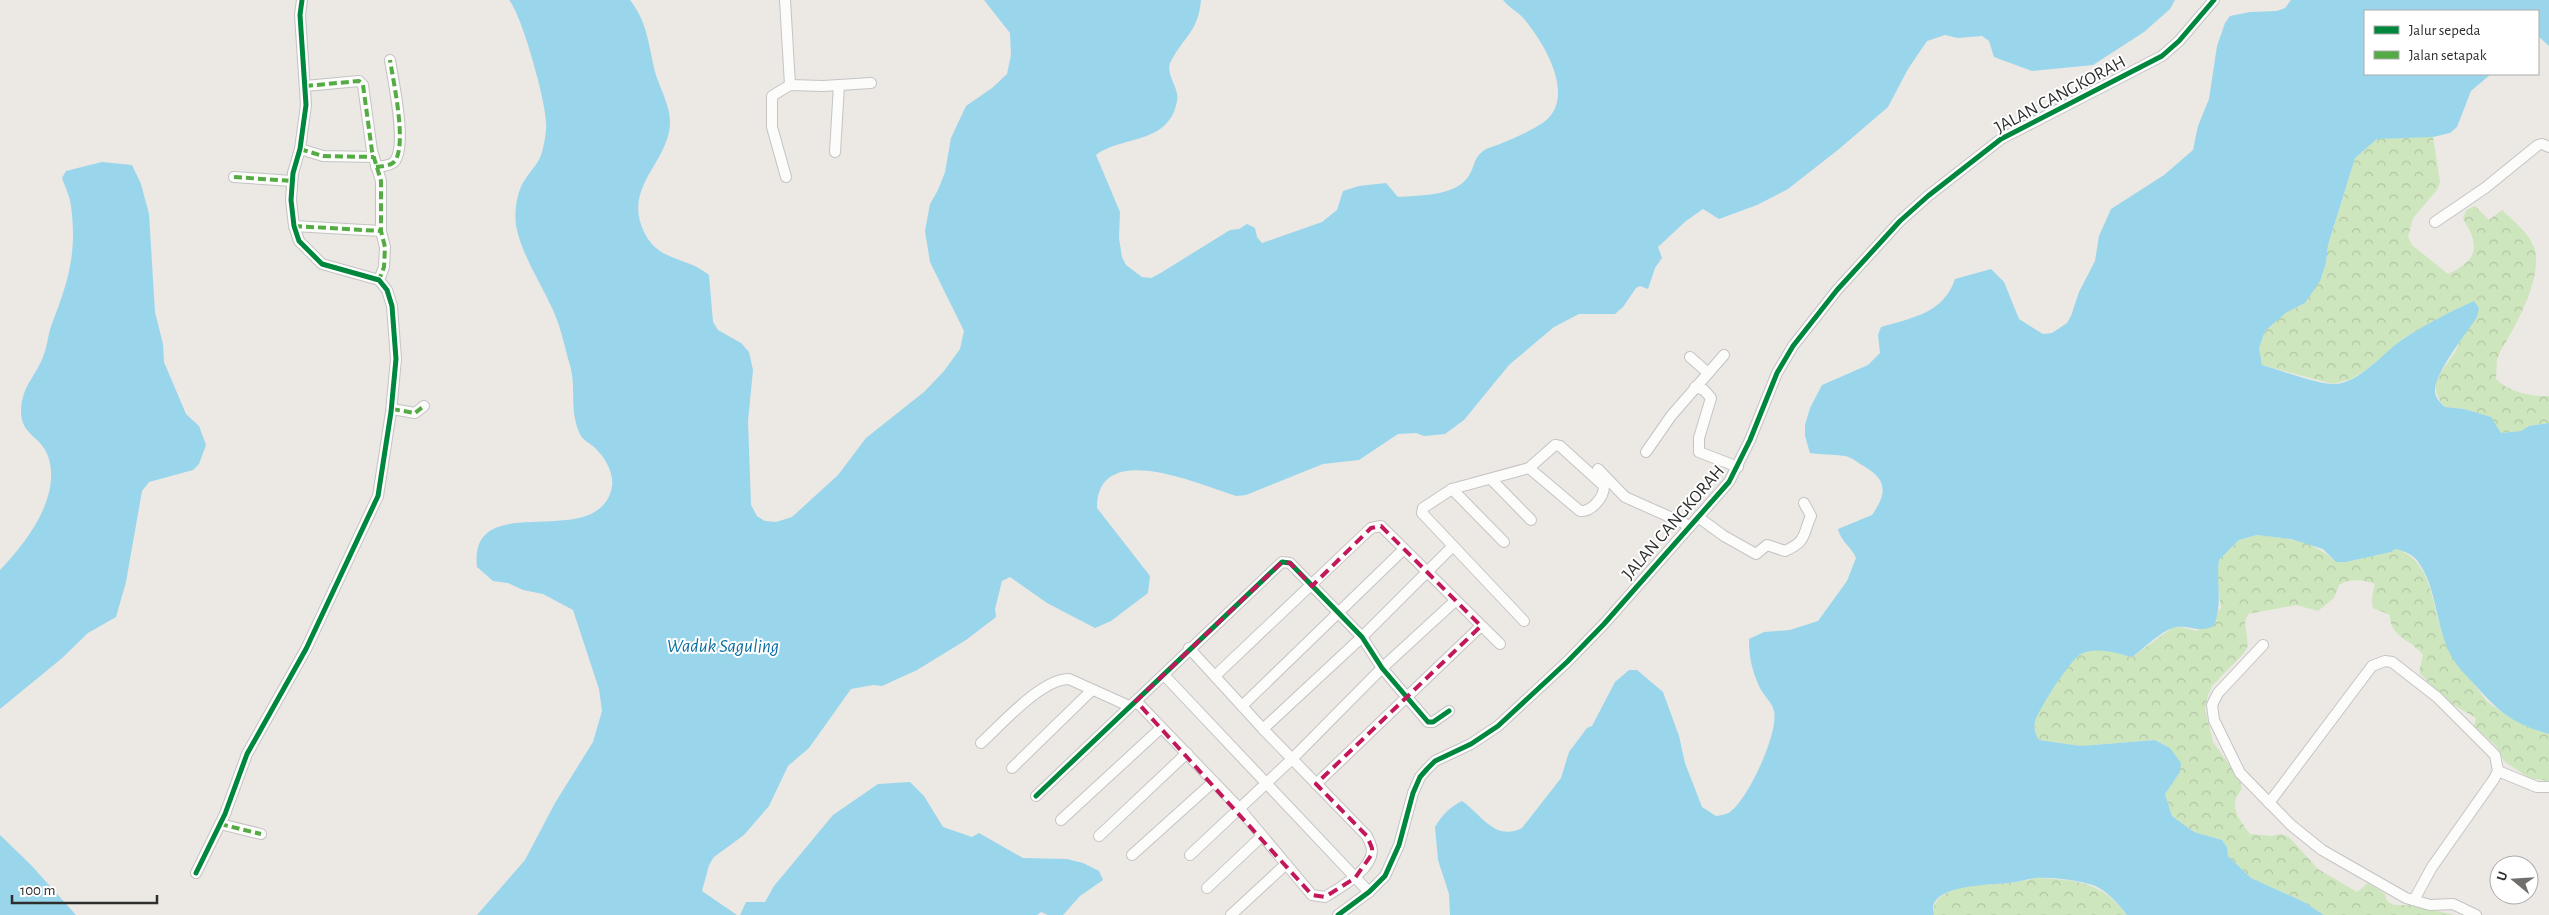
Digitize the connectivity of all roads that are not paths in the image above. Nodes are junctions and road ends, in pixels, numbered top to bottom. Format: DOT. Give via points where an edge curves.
graph roads {
  1 [pos="302,0"];
  2 [pos="785,0"];
  3 [pos="2214,0"];
  4 [pos="390,60"];
  5 [pos="871,83"];
  6 [pos="790,85"];
  7 [pos="839,85"];
  8 [pos="305,86"];
  9 [pos="2549,147"];
  10 [pos="300,150"];
  11 [pos="835,152"];
  12 [pos="375,162"];
  13 [pos="234,177"];
  14 [pos="786,177"];
  15 [pos="292,181"];
  16 [pos="2435,222"];
  17 [pos="294,226"];
  18 [pos="381,231"];
  19 [pos="379,280"];
  20 [pos="1724,355"];
  21 [pos="1690,357"];
  22 [pos="1708,373"];
  23 [pos="1695,387"];
  24 [pos="424,406"];
  25 [pos="392,409"];
  26 [pos="1646,452"];
  27 [pos="1738,467"];
  28 [pos="1529,468"];
  29 [pos="1598,468"];
  30 [pos="1491,480"];
  31 [pos="1452,489"];
  32 [pos="1804,503"];
  33 [pos="1698,517"];
  34 [pos="1531,520"];
  35 [pos="1690,526"];
  36 [pos="1504,542"];
  37 [pos="1453,546"];
  38 [pos="1403,550"];
  39 [pos="1425,573"];
  40 [pos="1312,586"];
  41 [pos="1456,601"];
  42 [pos="1339,613"];
  43 [pos="1524,621"];
  44 [pos="1481,626"];
  45 [pos="1362,637"];
  46 [pos="1500,644"];
  47 [pos="2263,645"];
  48 [pos="1189,648"];
  49 [pos="1382,668"];
  50 [pos="1164,675"];
  51 [pos="1215,676"];
  52 [pos="1092,690"];
  53 [pos="1407,696"];
  54 [pos="1133,703"];
  55 [pos="1242,706"];
  56 [pos="1449,710"];
  57 [pos="1161,728"];
  58 [pos="1262,729"];
  59 [pos="981,743"];
  60 [pos="1187,753"];
  61 [pos="1292,759"];
  62 [pos="1012,768"];
  63 [pos="2498,771"];
  64 [pos="1212,783"];
  65 [pos="1264,783"];
  66 [pos="1316,784"];
  67 [pos="2549,787"];
  68 [pos="1036,796"];
  69 [pos="2269,803"];
  70 [pos="1239,808"];
  71 [pos="1061,820"];
  72 [pos="220,824"];
  73 [pos="261,834"];
  74 [pos="1099,836"];
  75 [pos="1262,836"];
  76 [pos="1132,855"];
  77 [pos="1190,855"];
  78 [pos="1286,864"];
  79 [pos="196,873"];
  80 [pos="1355,878"];
  81 [pos="1207,888"];
  82 [pos="1369,892"];
  83 [pos="2414,900"];
  84 [pos="1231,915"];
  85 [pos="1338,915"];
  86 [pos="2476,915"];
  1 -- 8 [label="street" via="300,15"];
  2 -- 6 [label="street"];
  3 -- 27 [label="street, JALAN CANGKORAH" via="2162,56 2001,139 1900,222 1837,290 1792,346 1777,373"];
  4 -- 12 [label="street" via="400,148 398,158 392,164"];
  5 -- 7 [label="street"];
  6 -- 7 [label="street"];
  6 -- 14 [label="street" via="772,96 770,101 772,126"];
  7 -- 11 [label="street"];
  8 -- 10 [label="street" via="305,119"];
  8 -- 12 [label="street" via="362,83"];
  9 -- 16 [label="street" via="2538,146"];
  10 -- 12 [label="street"];
  10 -- 15 [label="street"];
  12 -- 18 [label="street" via="381,181"];
  13 -- 15 [label="street"];
  15 -- 17 [label="street"];
  17 -- 18 [label="street"];
  17 -- 19 [label="street" via="299,241 322,264"];
  18 -- 19 [label="street" via="385,253"];
  19 -- 25 [label="street" via="388,290 392,306 396,359"];
  20 -- 22 [label="street"];
  21 -- 22 [label="street"];
  22 -- 23 [label="street"];
  23 -- 26 [label="street" via="1651,441"];
  23 -- 27 [label="street" via="1704,390 1711,398 1699,438 1700,452"];
  24 -- 25 [label="street" via="415,413"];
  25 -- 72 [label="street" via="378,496 306,649 247,754"];
  27 -- 33 [label="street, JALAN CANGKORAH"];
  28 -- 28 [label="street" via="1555,445 1560,446 1604,486 1604,490 1592,509 1580,511"];
  28 -- 30 [label="street"];
  29 -- 35 [label="street" via="1625,497"];
  30 -- 31 [label="street"];
  30 -- 34 [label="street"];
  31 -- 36 [label="street"];
  31 -- 37 [label="street" via="1423,508 1422,513"];
  32 -- 33 [label="street" via="1811,516 1802,540 1785,551 1768,545 1756,554"];
  33 -- 35 [label="street, JALAN CANGKORAH"];
  35 -- 82 [label="street, JALAN CANGKORAH" via="1583,646 1514,713 1471,744 1427,768 1413,793 1399,845 1385,876"];
  37 -- 39 [label="street"];
  37 -- 43 [label="street"];
  38 -- 39 [label="street"];
  38 -- 40 [label="street" via="1380,526 1372,528"];
  38 -- 42 [label="street"];
  39 -- 41 [label="street"];
  39 -- 45 [label="street"];
  40 -- 42 [label="street"];
  40 -- 48 [label="street" via="1290,563 1282,562"];
  40 -- 51 [label="street"];
  41 -- 44 [label="street"];
  41 -- 49 [label="street"];
  42 -- 45 [label="street"];
  42 -- 55 [label="street"];
  44 -- 46 [label="street"];
  44 -- 53 [label="street"];
  45 -- 49 [label="street"];
  45 -- 58 [label="street"];
  47 -- 69 [label="street" via="2218,693 2211,710 2237,770"];
  48 -- 50 [label="street"];
  48 -- 51 [label="street"];
  49 -- 53 [label="street"];
  49 -- 61 [label="street"];
  50 -- 54 [label="street"];
  50 -- 65 [label="street"];
  51 -- 55 [label="street"];
  52 -- 54 [label="street"];
  52 -- 59 [label="street" via="1069,679 1060,679 1038,692"];
  52 -- 62 [label="street"];
  53 -- 56 [label="street" via="1428,722 1434,722"];
  53 -- 66 [label="street"];
  54 -- 57 [label="street"];
  54 -- 68 [label="street"];
  55 -- 58 [label="street"];
  57 -- 60 [label="street"];
  57 -- 71 [label="street"];
  58 -- 61 [label="street"];
  60 -- 64 [label="street"];
  60 -- 74 [label="street"];
  61 -- 65 [label="street"];
  61 -- 66 [label="street"];
  63 -- 67 [label="street" via="2537,788"];
  63 -- 69 [label="street" via="2495,755 2463,723 2392,662 2385,660 2372,666"];
  63 -- 83 [label="street" via="2432,867"];
  64 -- 70 [label="street"];
  64 -- 76 [label="street"];
  65 -- 70 [label="street"];
  65 -- 80 [label="street"];
  66 -- 80 [label="street" via="1367,836 1372,848 1372,854"];
  69 -- 83 [label="street" via="2322,850 2403,897"];
  70 -- 75 [label="street"];
  70 -- 77 [label="street"];
  72 -- 73 [label="street"];
  72 -- 79 [label="street"];
  75 -- 78 [label="street"];
  75 -- 81 [label="street"];
  78 -- 80 [label="street" via="1312,895 1325,897"];
  78 -- 84 [label="street"];
  80 -- 82 [label="street"];
  82 -- 85 [label="street, JALAN CANGKORAH"];
  83 -- 86 [label="street" via="2430,905 2453,904"];
}
